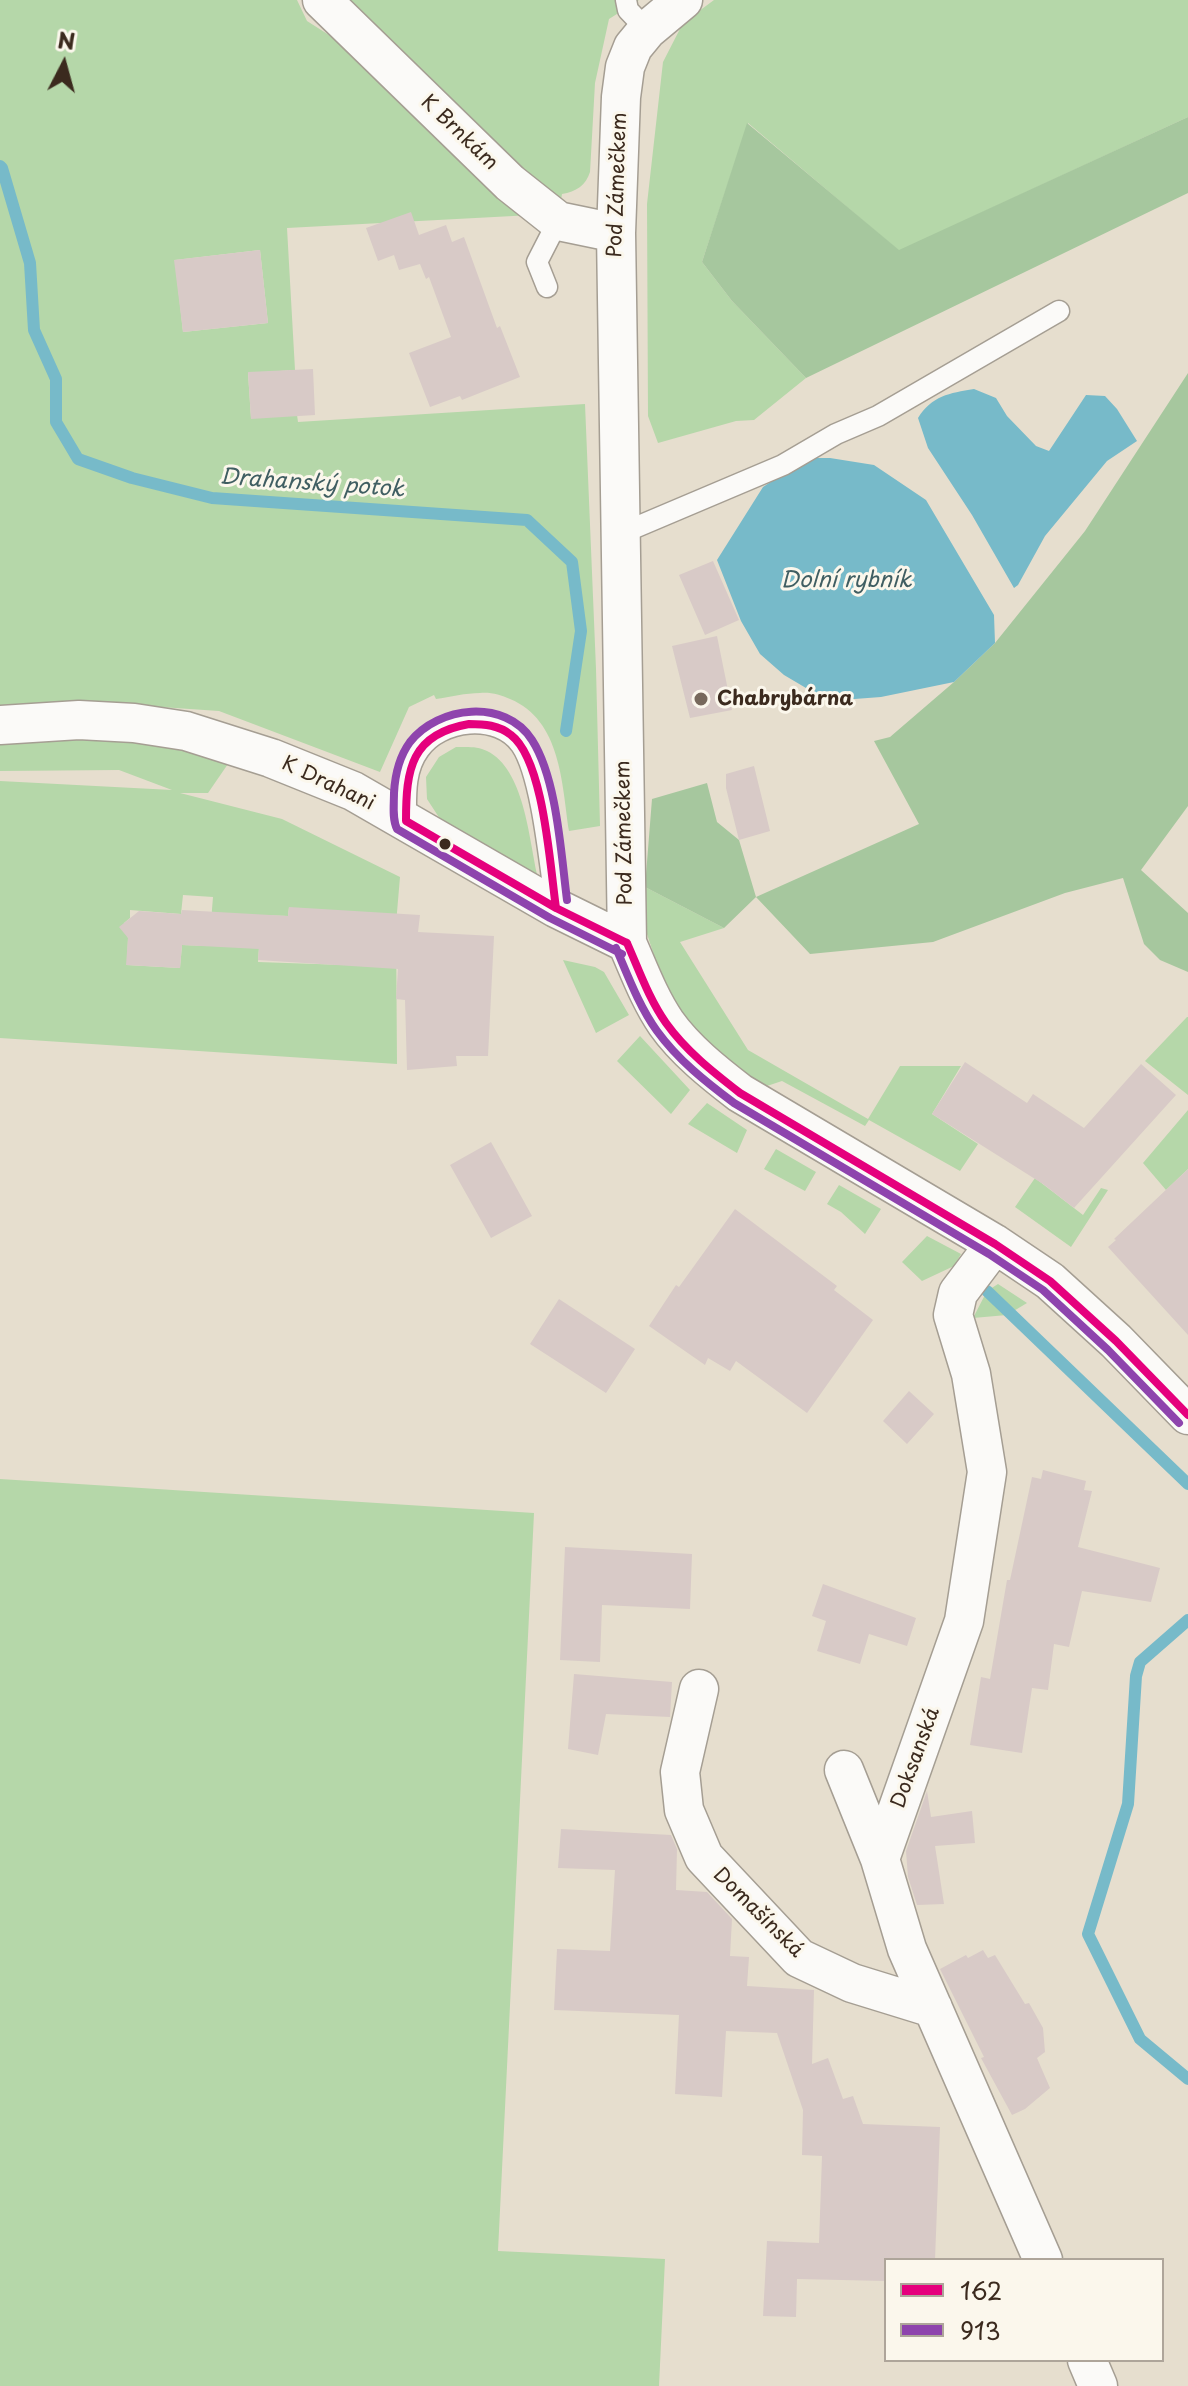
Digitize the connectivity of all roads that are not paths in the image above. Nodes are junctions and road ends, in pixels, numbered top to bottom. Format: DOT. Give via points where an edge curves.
graph roads {
  1 [pos="322,0"];
  2 [pos="683,0"];
  3 [pos="636,15"];
  4 [pos="558,221"];
  5 [pos="616,233"];
  6 [pos="547,287"];
  7 [pos="1059,311"];
  8 [pos="620,534"];
  9 [pos="0,725"];
  10 [pos="406,821"];
  11 [pos="556,908"];
  12 [pos="627,943"];
  13 [pos="995,1244"];
  14 [pos="1188,1415"];
  15 [pos="699,1689"];
  16 [pos="844,1770"];
  17 [pos="880,1859"];
  18 [pos="933,2008"];
  19 [pos="1042,2258"];
  20 [pos="1088,2362"];
  21 [pos="1098,2386"];
  1 -- 4 [label="street, K Brnkám" via="510,183"];
  2 -- 3 [label="street, Pod Zámečkem"];
  3 -- 5 [label="street, Pod Zámečkem" via="621,97"];
  4 -- 5 [label="street, K Brnkám"];
  4 -- 6 [label="lane" via="537,262"];
  5 -- 8 [label="street, Pod Zámečkem"];
  7 -- 8 [label="lane" via="783,465"];
  8 -- 12 [label="street, Pod Zámečkem"];
  9 -- 10 [label="street, K Drahani" via="79,720 186,731 340,785"];
  10 -- 11 [label="street, K Drahani"];
  10 -- 11 [label="lane" via="407,778 418,750 435,734 460,724 484,723 506,732 520,743 530,763"];
  11 -- 12 [label="street, K Drahani"];
  12 -- 13 [label="street, Pod Zámečkem" via="667,1024 708,1068 740,1093"];
  13 -- 14 [label="street, Pod Zámečkem" via="1050,1281"];
  13 -- 17 [label="street, Doksanská" via="958,1293 953,1315 971,1374 987,1472 964,1621"];
  15 -- 18 [label="street, Domašínská" via="680,1772 684,1810 704,1857 799,1958 852,1983"];
  16 -- 17 [label="street"];
  17 -- 18 [label="street" via="907,1949"];
  18 -- 19 [label="street"];
  20 -- 21 [label="street"];
}
